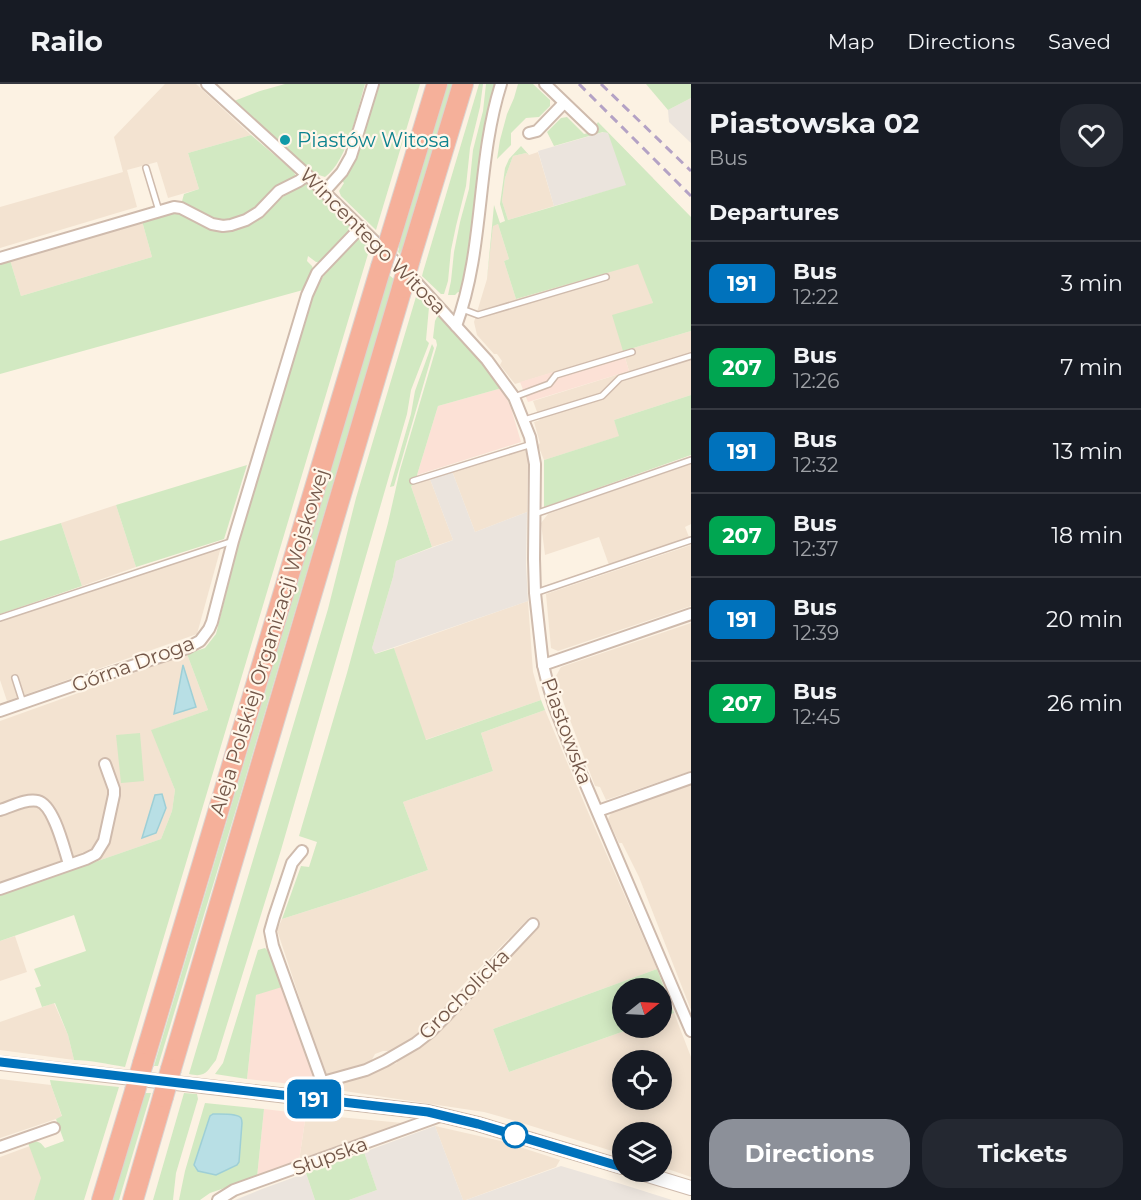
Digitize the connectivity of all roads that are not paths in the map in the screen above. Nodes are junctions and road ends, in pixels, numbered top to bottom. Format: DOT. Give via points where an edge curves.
graph roads {
  1 [pos="207,84"];
  2 [pos="373,84"];
  3 [pos="437,84"];
  4 [pos="463,84"];
  5 [pos="501,84"];
  6 [pos="545,84"];
  7 [pos="564,103"];
  8 [pos="592,129"];
  9 [pos="530,133"];
  10 [pos="146,168"];
  11 [pos="307,175"];
  12 [pos="324,192"];
  13 [pos="159,211"];
  14 [pos="361,227"];
  15 [pos="0,258"];
  16 [pos="606,277"];
  17 [pos="462,309"];
  18 [pos="456,326"];
  19 [pos="632,352"];
  20 [pos="691,356"];
  21 [pos="514,397"];
  22 [pos="522,417"];
  23 [pos="532,444"];
  24 [pos="691,460"];
  25 [pos="413,481"];
  26 [pos="534,514"];
  27 [pos="691,540"];
  28 [pos="233,541"];
  29 [pos="535,593"];
  30 [pos="691,614"];
  31 [pos="0,618"];
  32 [pos="543,665"];
  33 [pos="15,678"];
  34 [pos="23,703"];
  35 [pos="0,711"];
  36 [pos="105,764"];
  37 [pos="691,777"];
  38 [pos="0,810"];
  39 [pos="598,811"];
  40 [pos="302,851"];
  41 [pos="69,864"];
  42 [pos="0,889"];
  43 [pos="533,924"];
  44 [pos="691,1031"];
  45 [pos="0,1063"];
  46 [pos="323,1082"];
  47 [pos="329,1101"];
  48 [pos="443,1115"];
  49 [pos="54,1128"];
  50 [pos="0,1147"];
  51 [pos="612,1164"];
  52 [pos="671,1182"];
  53 [pos="691,1188"];
  54 [pos="102,1200"];
  55 [pos="133,1200"];
  56 [pos="218,1200"];
  1 -- 11 [label="street, Wincentego Witosa"];
  2 -- 12 [label="street" via="351,156"];
  3 -- 54 [label="highway, Aleja Polskiej Organizacji Wojskowej, bridge"];
  4 -- 55 [label="highway, Aleja Polskiej Organizacji Wojskowej, bridge"];
  5 -- 17 [label="street" via="489,132 474,260"];
  6 -- 7 [label="street"];
  7 -- 8 [label="street"];
  7 -- 9 [label="street"];
  10 -- 13 [label="lane"];
  11 -- 12 [label="street, Wincentego Witosa"];
  11 -- 13 [label="street" via="279,191 259,213 231,225 212,224 180,208"];
  12 -- 14 [label="street, Wincentego Witosa"];
  13 -- 15 [label="street"];
  14 -- 18 [label="street, Wincentego Witosa"];
  14 -- 28 [label="street, Górna Droga" via="317,273 307,295"];
  16 -- 17 [label="lane" via="478,315"];
  17 -- 18 [label="street"];
  18 -- 21 [label="street, Wincentego Witosa"];
  19 -- 21 [label="lane" via="556,375 549,384"];
  20 -- 22 [label="lane" via="620,378 602,396"];
  21 -- 22 [label="street, Wincentego Witosa"];
  22 -- 23 [label="street, Piastowska"];
  23 -- 25 [label="lane"];
  23 -- 26 [label="street, Piastowska"];
  24 -- 26 [label="lane"];
  26 -- 29 [label="street, Piastowska"];
  27 -- 29 [label="lane"];
  28 -- 31 [label="lane"];
  28 -- 34 [label="street, Górna Droga" via="212,622 200,641"];
  29 -- 32 [label="street, Piastowska"];
  30 -- 32 [label="street"];
  32 -- 39 [label="street, Piastowska" via="555,708"];
  33 -- 34 [label="lane"];
  34 -- 35 [label="street, Górna Droga"];
  36 -- 41 [label="street" via="114,795 104,841 96,854"];
  37 -- 39 [label="street"];
  38 -- 41 [label="street" via="29,801 47,806"];
  39 -- 44 [label="street, Piastowska"];
  40 -- 46 [label="street" via="292,863 270,931"];
  41 -- 42 [label="street"];
  43 -- 46 [label="street, Grocholicka" via="439,1024 416,1043 366,1070"];
  45 -- 47 [label="street"];
  46 -- 47 [label="street"];
  47 -- 48 [label="street"];
  48 -- 51 [label="street"];
  48 -- 56 [label="street, Słupska" via="234,1190"];
  49 -- 50 [label="street"];
  52 -- 53 [label="street"];
}
